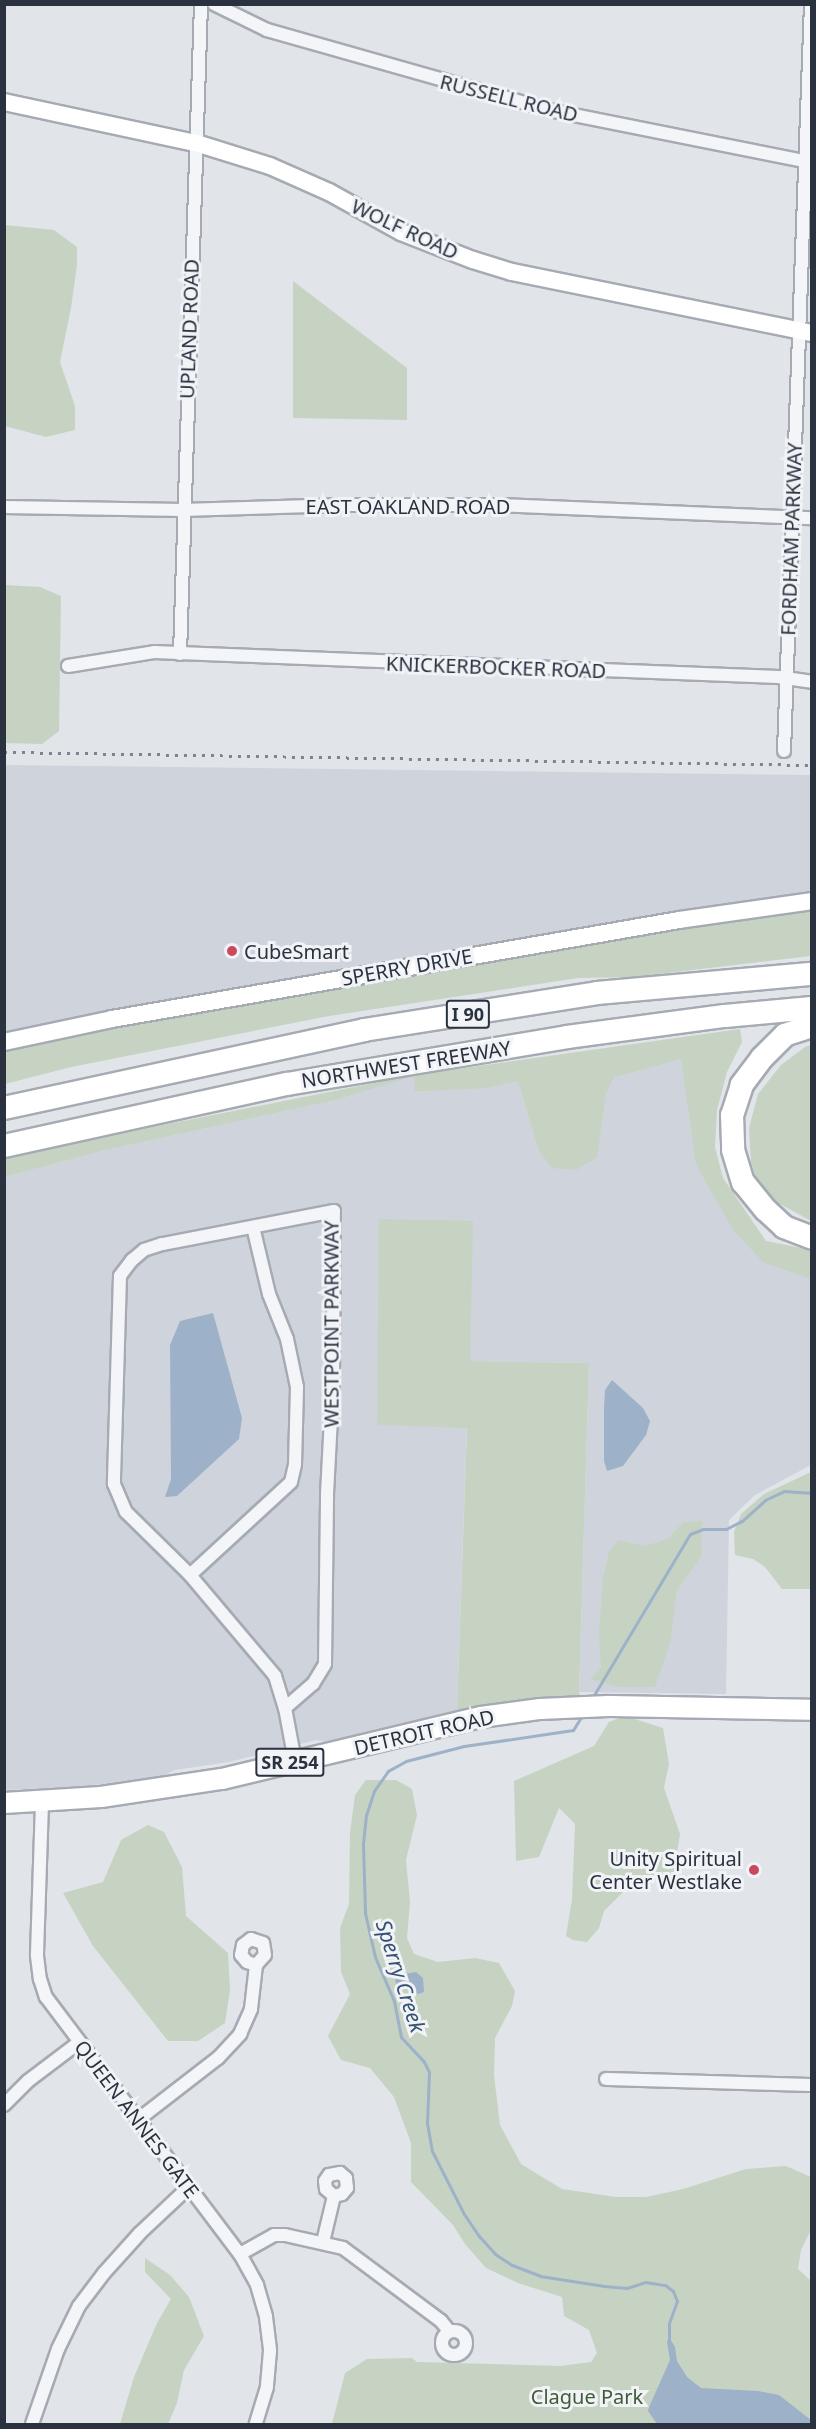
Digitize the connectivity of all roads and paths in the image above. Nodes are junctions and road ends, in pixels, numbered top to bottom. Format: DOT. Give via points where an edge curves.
graph roads {
  1 [pos="201,4"];
  2 [pos="214,4"];
  3 [pos="811,4"];
  4 [pos="4,102"];
  5 [pos="196,143"];
  6 [pos="808,161"];
  7 [pos="805,332"];
  8 [pos="4,507"];
  9 [pos="183,510"];
  10 [pos="791,517"];
  11 [pos="812,518"];
  12 [pos="180,654"];
  13 [pos="68,666"];
  14 [pos="788,680"];
  15 [pos="812,682"];
  16 [pos="784,750"];
  17 [pos="812,901"];
  18 [pos="812,974"];
  19 [pos="812,1008"];
  20 [pos="812,1026"];
  21 [pos="4,1042"];
  22 [pos="4,1108"];
  23 [pos="4,1146"];
  24 [pos="253,1227"];
  25 [pos="812,1238"];
  26 [pos="190,1575"];
  27 [pos="285,1708"];
  28 [pos="812,1710"];
  29 [pos="295,1761"];
  30 [pos="4,1803"];
  31 [pos="42,1803"];
  32 [pos="255,1965"];
  33 [pos="78,2043"];
  34 [pos="606,2079"];
  35 [pos="812,2085"];
  36 [pos="4,2105"];
  37 [pos="139,2119"];
  38 [pos="189,2187"];
  39 [pos="334,2196"];
  40 [pos="322,2242"];
  41 [pos="240,2254"];
  42 [pos="449,2331"];
  43 [pos="32,2424"];
  44 [pos="256,2424"];
  1 -- 5 [label="street, UPLAND ROAD"];
  2 -- 6 [label="street, RUSSELL ROAD" via="267,30 549,110"];
  3 -- 6 [label="street, FORDHAM PARKWAY"];
  4 -- 5 [label="street, WOLF ROAD"];
  5 -- 7 [label="street, WOLF ROAD" via="295,177 401,232 472,260 512,272"];
  5 -- 9 [label="street, UPLAND ROAD"];
  6 -- 7 [label="street, FORDHAM PARKWAY"];
  7 -- 10 [label="street, FORDHAM PARKWAY"];
  8 -- 9 [label="street, EAST OAKLAND ROAD"];
  9 -- 10 [label="street, EAST OAKLAND ROAD" via="498,505"];
  9 -- 12 [label="street, UPLAND ROAD"];
  10 -- 11 [label="street, EAST OAKLAND ROAD"];
  10 -- 14 [label="street, FORDHAM PARKWAY"];
  12 -- 13 [label="street, KNICKERBOCKER ROAD" via="154,652"];
  12 -- 14 [label="street, KNICKERBOCKER ROAD"];
  14 -- 15 [label="street, KNICKERBOCKER ROAD"];
  14 -- 16 [label="street, FORDHAM PARKWAY"];
  17 -- 21 [label="street, SPERRY DRIVE" via="658,923 112,1019"];
  18 -- 22 [label="highway, NORTHWEST FREEWAY / I 90" via="597,993 364,1030"];
  19 -- 23 [label="highway, NORTHWEST FREEWAY / I 90" via="567,1037 287,1084"];
  20 -- 25 [label="highway" via="785,1035 762,1058 742,1085 732,1115 733,1150 743,1182 784,1227"];
  24 -- 26 [label="street" via="297,1387 295,1464 291,1482"];
  24 -- 26 [label="street, WESTPOINT PARKWAY" via="144,1250 120,1276 114,1484 126,1512"];
  24 -- 27 [label="street, WESTPOINT PARKWAY" via="334,1211 325,1664 313,1684"];
  26 -- 27 [label="street, WESTPOINT PARKWAY" via="275,1676"];
  27 -- 29 [label="street, WESTPOINT PARKWAY"];
  28 -- 29 [label="main road, DETROIT ROAD / SR 254" via="540,1708 481,1717"];
  29 -- 31 [label="main road, DETROIT ROAD / SR 254" via="222,1779"];
  30 -- 31 [label="main road, DETROIT ROAD / SR 254"];
  31 -- 33 [label="street, QUEEN ANNES GATE" via="37,1956 40,1979 46,1997"];
  32 -- 37 [label="street" via="251,2009 240,2034 218,2058"];
  33 -- 36 [label="street"];
  33 -- 37 [label="street, QUEEN ANNES GATE"];
  34 -- 35 [label="street"];
  37 -- 38 [label="street, QUEEN ANNES GATE"];
  38 -- 41 [label="street, QUEEN ANNES GATE"];
  38 -- 43 [label="street" via="140,2233 79,2306 54,2358"];
  39 -- 40 [label="street"];
  40 -- 41 [label="street" via="274,2235"];
  40 -- 42 [label="street" via="358,2257"];
  41 -- 44 [label="street, QUEEN ANNES GATE" via="266,2317 270,2351 267,2387"];
}
